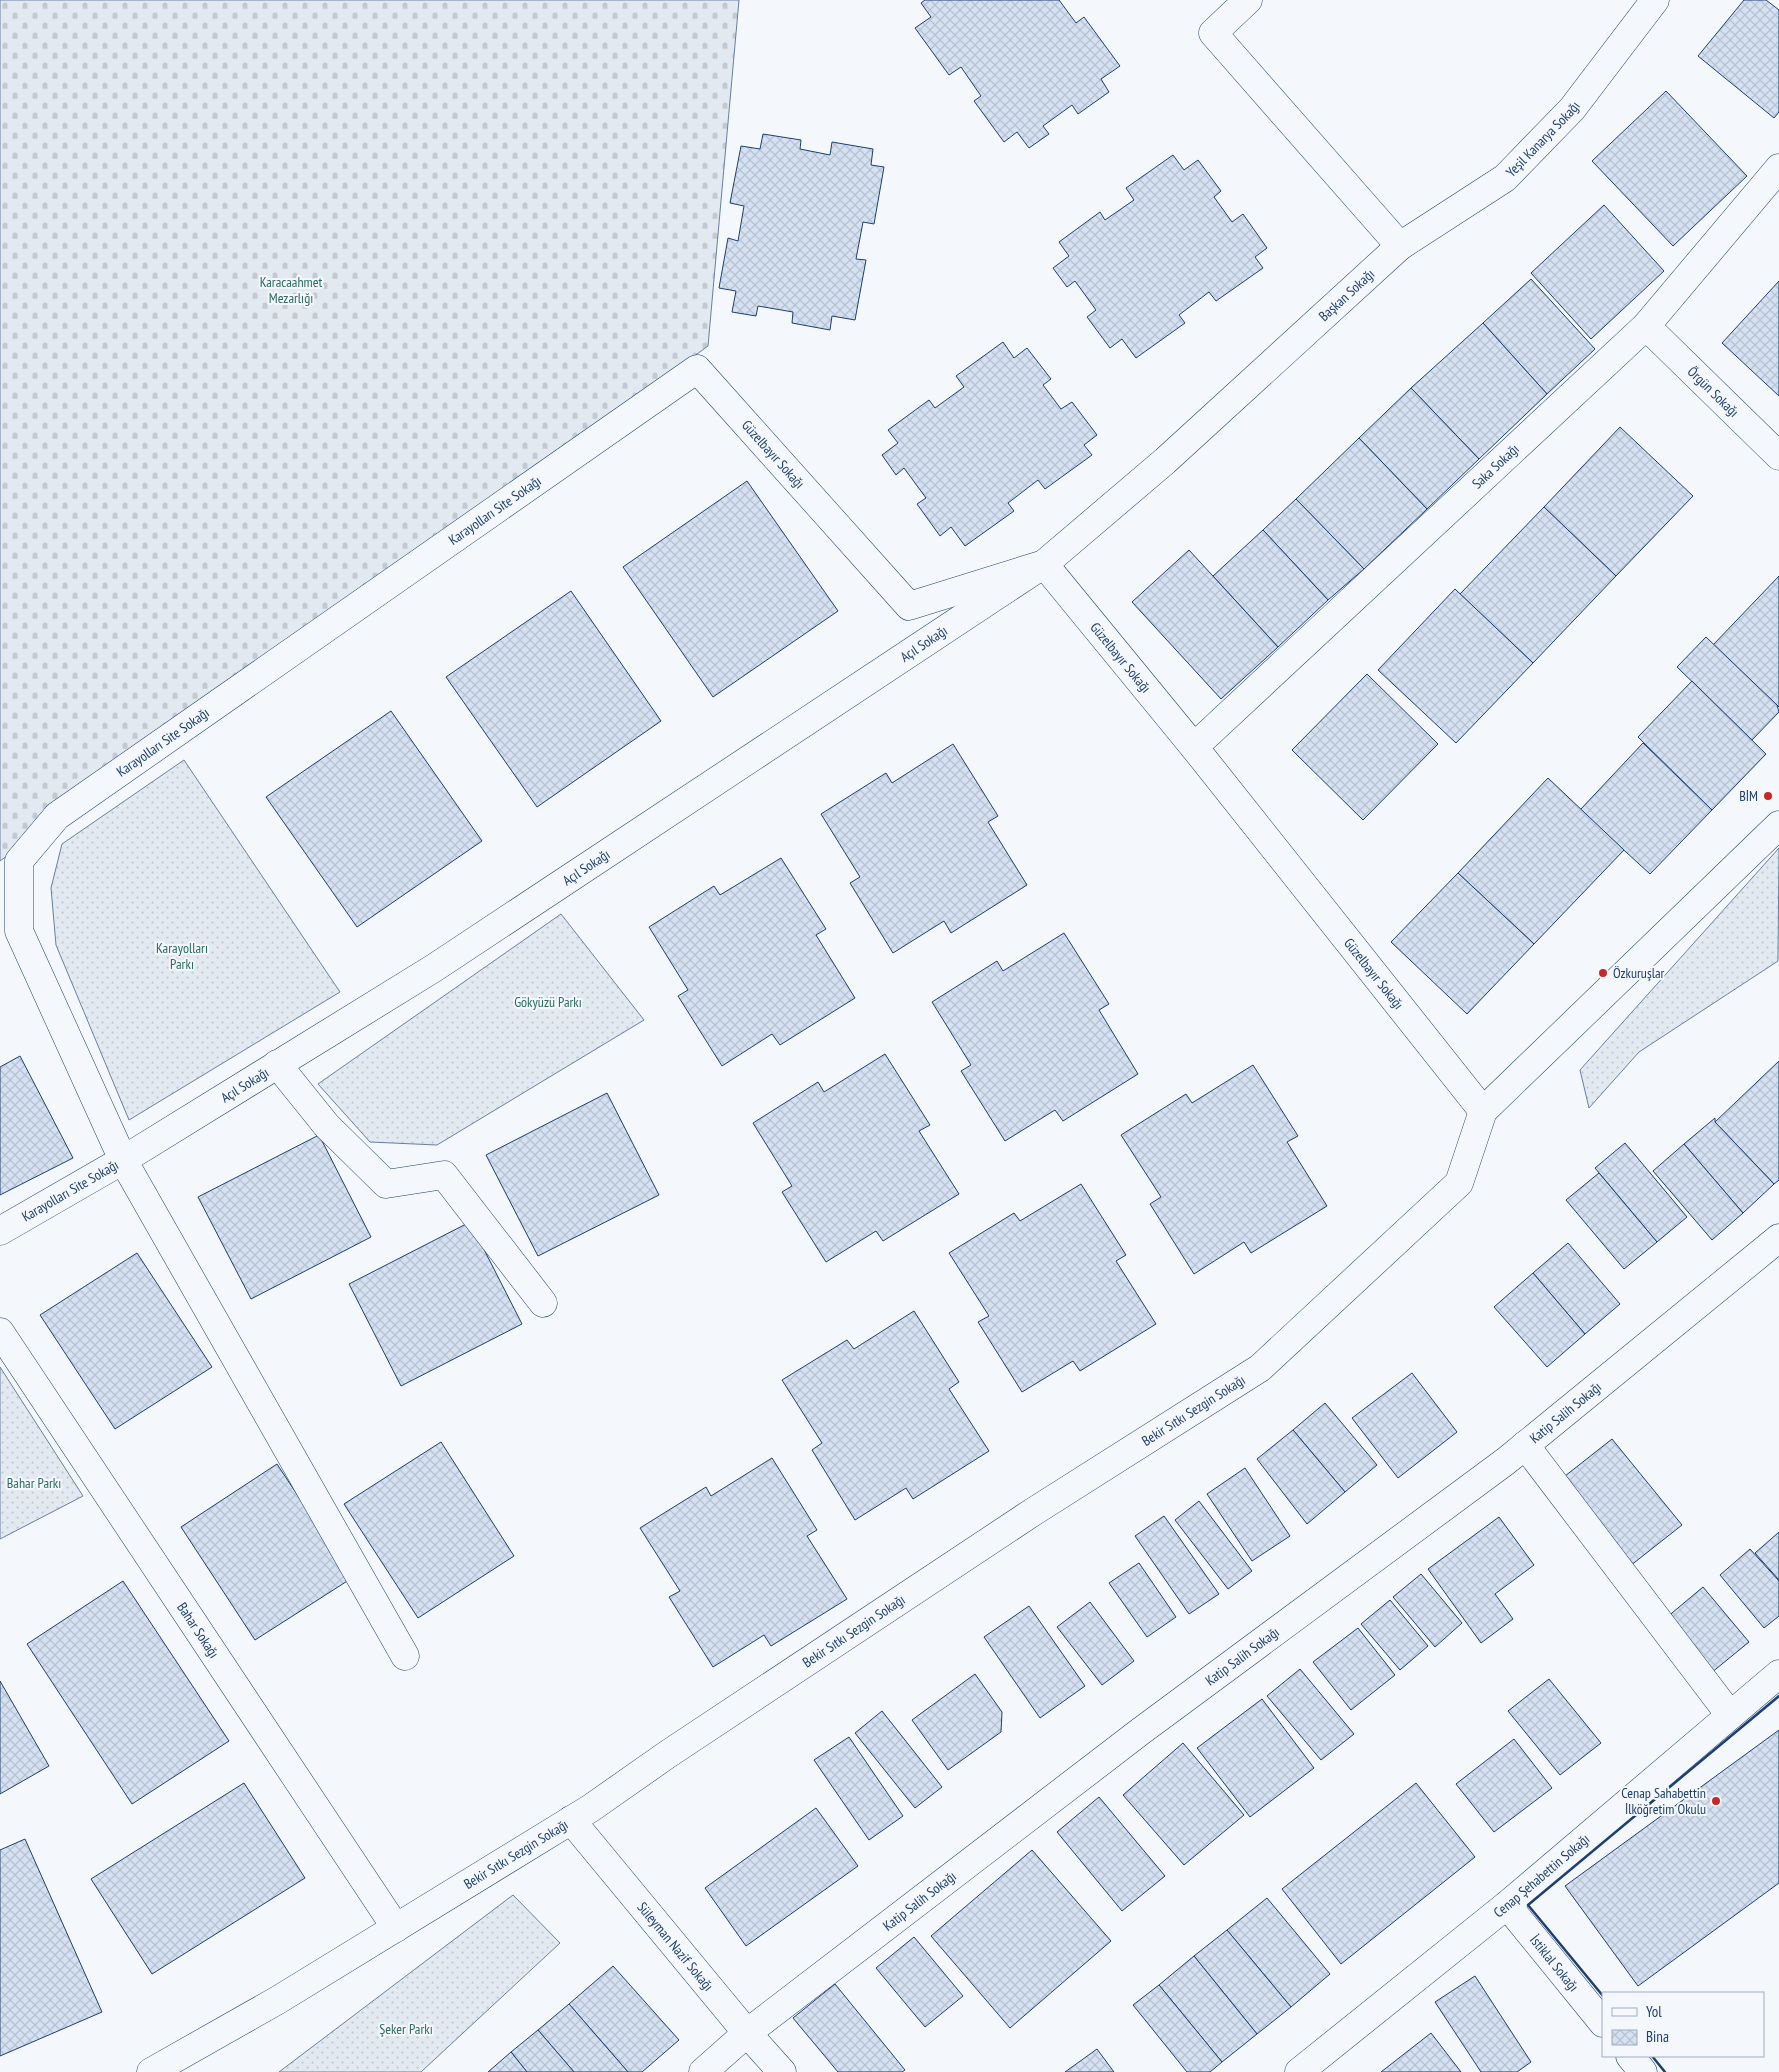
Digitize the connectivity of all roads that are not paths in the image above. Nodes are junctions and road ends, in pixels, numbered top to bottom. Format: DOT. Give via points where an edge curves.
graph roads {
  1 [pos="1248,0"];
  2 [pos="1655,0"];
  3 [pos="1779,168"];
  4 [pos="1400,246"];
  5 [pos="1646,326"];
  6 [pos="697,369"];
  7 [pos="1779,456"];
  8 [pos="1044,564"];
  9 [pos="1194,747"];
  10 [pos="1779,825"];
  11 [pos="277,1064"];
  12 [pos="1483,1111"];
  13 [pos="123,1160"];
  14 [pos="0,1231"];
  15 [pos="1779,1238"];
  16 [pos="543,1303"];
  17 [pos="0,1332"];
  18 [pos="1525,1445"];
  19 [pos="404,1656"];
  20 [pos="1779,1674"];
  21 [pos="1730,1715"];
  22 [pos="570,1820"];
  23 [pos="1506,1905"];
  24 [pos="396,1928"];
  25 [pos="1602,2021"];
  26 [pos="747,2033"];
  27 [pos="1631,2057"];
  28 [pos="150,2072"];
  29 [pos="703,2072"];
  30 [pos="782,2072"];
  31 [pos="1299,2072"];
  32 [pos="1643,2072"];
  1 -- 4 [label="street" via="1213,33"];
  2 -- 4 [label="street, Yeşil Kanarya Sokağı" via="1572,109 1505,178"];
  3 -- 5 [label="street, Saka Sokağı"];
  4 -- 8 [label="street, Başkan Sokağı" via="1165,462"];
  5 -- 7 [label="street, Örgün Sokağı"];
  5 -- 9 [label="street, Saka Sokağı"];
  6 -- 8 [label="street, Güzelbayır Sokağı" via="909,606"];
  6 -- 13 [label="street, Karayolları Site Sokağı" via="57,816 19,861 19,932"];
  8 -- 9 [label="street, Güzelbayır Sokağı"];
  8 -- 11 [label="street, Açıl Sokağı" via="434,968"];
  9 -- 12 [label="street, Güzelbayır Sokağı"];
  10 -- 12 [label="street"];
  11 -- 13 [label="street, Açıl Sokağı"];
  11 -- 16 [label="street" via="327,1126 386,1184 444,1175"];
  12 -- 22 [label="street, Bekir Sıtkı Sezgin Sokağı" via="1459,1182 1260,1368 1033,1512"];
  13 -- 14 [label="street, Karayolları Site Sokağı"];
  13 -- 19 [label="street"];
  15 -- 18 [label="street, Katip Salih Sokağı"];
  17 -- 24 [label="street, Bahar Sokağı"];
  18 -- 21 [label="street"];
  18 -- 26 [label="street, Katip Salih Sokağı" via="1141,1730"];
  20 -- 21 [label="street, Cenap Şehabettin Sokağı"];
  21 -- 23 [label="street, Cenap Şehabettin Sokağı"];
  22 -- 24 [label="street, Bekir Sıtkı Sezgin Sokağı"];
  22 -- 26 [label="street, Süleyman Nazif Sokağı"];
  23 -- 25 [label="street, İstiklal Sokağı"];
  23 -- 31 [label="street, Cenap Şehabettin Sokağı"];
  24 -- 28 [label="street, Bekir Sıtkı Sezgin Sokağı" via="278,2000"];
  26 -- 29 [label="street, Katip Salih Sokağı"];
  26 -- 30 [label="street, Süleyman Nazif Sokağı"];
  27 -- 32 [label="street"];
}
